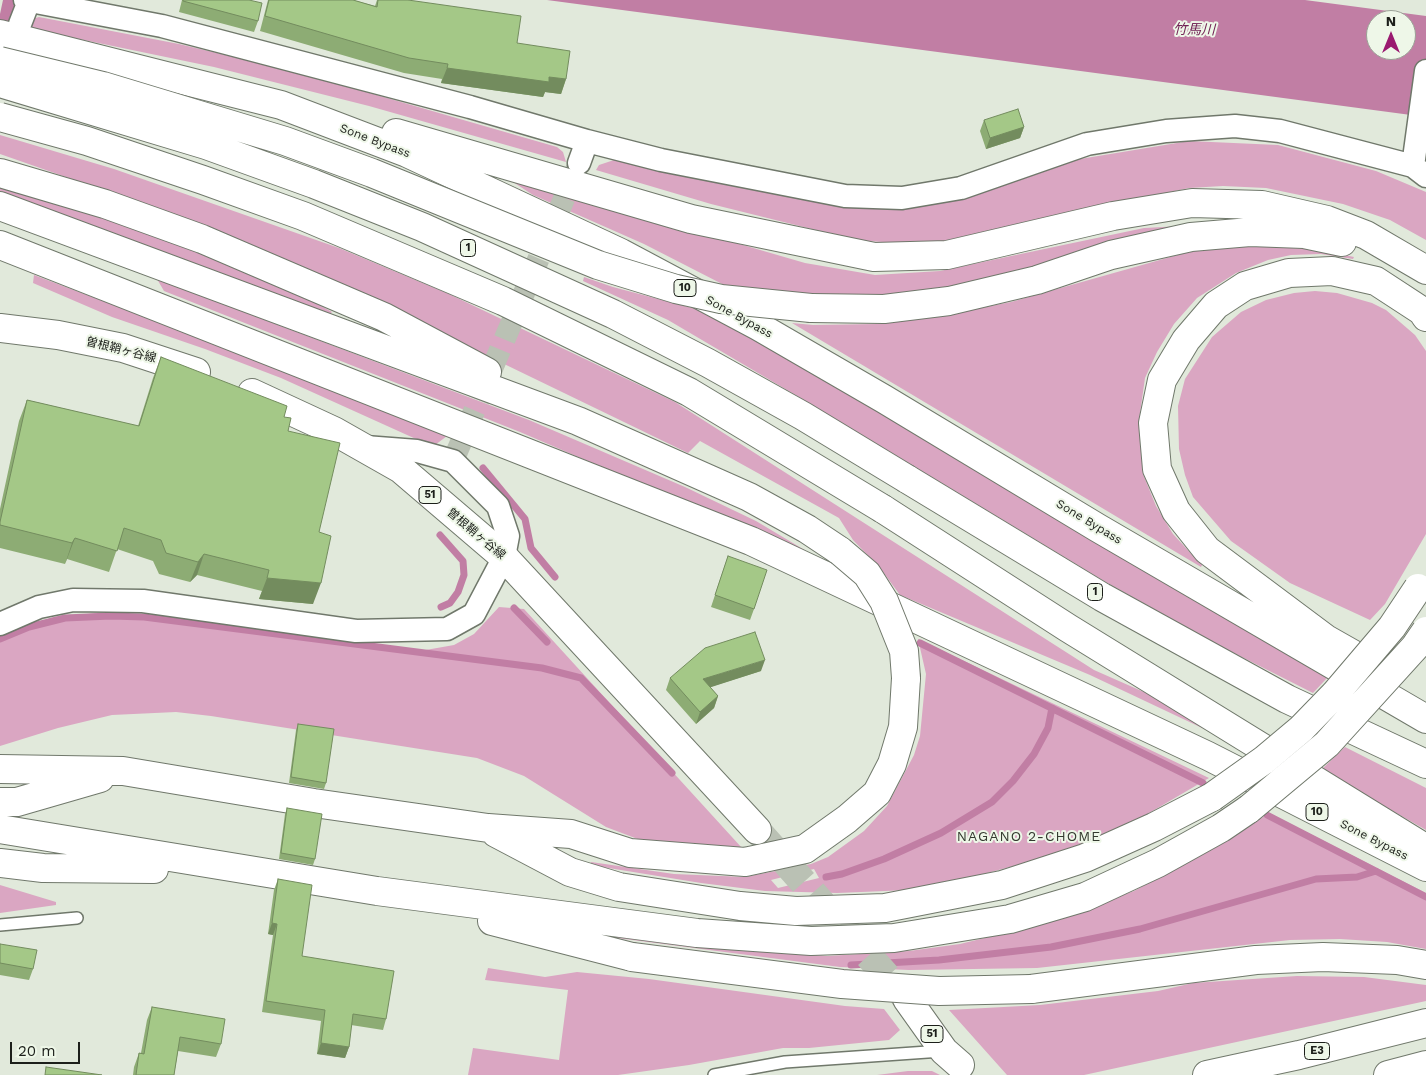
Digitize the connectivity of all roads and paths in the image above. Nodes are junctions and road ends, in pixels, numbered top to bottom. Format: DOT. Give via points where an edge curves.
graph roads {
  1 [pos="27,0"];
  2 [pos="10,29"];
  3 [pos="0,61"];
  4 [pos="1426,71"];
  5 [pos="0,83"];
  6 [pos="281,105"];
  7 [pos="0,116"];
  8 [pos="587,142"];
  9 [pos="579,163"];
  10 [pos="1419,171"];
  11 [pos="4,174"];
  12 [pos="0,206"];
  13 [pos="0,245"];
  14 [pos="1395,252"];
  15 [pos="1426,270"];
  16 [pos="1426,317"];
  17 [pos="0,328"];
  18 [pos="578,421"];
  19 [pos="361,446"];
  20 [pos="504,557"];
  21 [pos="1422,580"];
  22 [pos="0,624"];
  23 [pos="1426,631"];
  24 [pos="1426,698"];
  25 [pos="1426,719"];
  26 [pos="1426,764"];
  27 [pos="0,769"];
  28 [pos="123,771"];
  29 [pos="0,802"];
  30 [pos="488,828"];
  31 [pos="0,829"];
  32 [pos="757,830"];
  33 [pos="1426,849"];
  34 [pos="0,863"];
  35 [pos="1426,867"];
  36 [pos="243,870"];
  37 [pos="377,891"];
  38 [pos="77,918"];
  39 [pos="0,925"];
  40 [pos="1426,965"];
  41 [pos="907,999"];
  42 [pos="1426,1023"];
  43 [pos="952,1058"];
  44 [pos="1426,1065"];
  45 [pos="714,1075"];
  46 [pos="1207,1075"];
  47 [pos="1388,1075"];
  1 -- 2 [label="street"];
  1 -- 8 [label="street" via="162,26 470,107"];
  2 -- 6 [label="main road, Sone Bypass / 10"];
  3 -- 14 [label="main road, bridge" via="104,86 285,141 598,265 721,299 811,308 884,309 949,301 1191,237 1250,232 1304,234"];
  4 -- 10 [label="street" via="1418,126"];
  5 -- 26 [label="main road, 1, bridge" via="206,145 314,184 430,231 613,314 803,416 1102,596 1271,690"];
  6 -- 14 [label="main road" via="359,122 691,219 874,257 946,256 1113,216 1192,203 1262,205 1327,220 1366,235"];
  6 -- 25 [label="main road, Sone Bypass / 10" via="407,153 621,254 749,322"];
  7 -- 33 [label="main road, bridge" via="221,186 303,216 503,301 689,392 883,509 1068,628"];
  8 -- 9 [label="street"];
  8 -- 10 [label="street" via="766,182 845,196 902,198 960,188 1087,144 1166,131 1235,126 1280,131"];
  11 -- 18 [label="main road" via="184,232 294,277 384,318"];
  12 -- 18 [label="main road"];
  13 -- 35 [label="main road, Sone Bypass / 10" via="751,542 1208,756"];
  14 -- 15 [label="main road"];
  16 -- 24 [label="main road" via="1422,311 1376,281 1332,271 1289,273 1244,286 1216,305 1186,340 1162,380 1153,423 1157,469 1176,511 1207,550 1326,639"];
  17 -- 19 [label="main road, 曽根鞘ヶ谷線 / 51" via="123,348 223,382"];
  18 -- 30 [label="main road, bridge" via="748,497 807,529 867,574 884,601 904,651 903,727 892,764 876,793 805,849 745,862 699,860 630,853 571,834"];
  19 -- 20 [label="main road, 曽根鞘ヶ谷線 / 51" via="401,469"];
  19 -- 20 [label="street" via="417,451 452,461 498,506 508,536"];
  20 -- 22 [label="street" via="474,614 447,629 356,631 143,601 74,600 39,607"];
  20 -- 32 [label="main road, 曽根鞘ヶ谷線 / 51"];
  21 -- 30 [label="main road, bridge" via="1392,627 1335,694 1264,760 1212,797 1154,827 1085,858 1002,885 885,908 796,911 740,906 619,887 570,872"];
  23 -- 37 [label="main road, bridge" via="1327,744 1249,809 1190,846 1085,897 1010,919 894,938 811,941 697,933"];
  27 -- 28 [label="main road"];
  28 -- 29 [label="main road" via="18,802"];
  28 -- 30 [label="main road"];
  31 -- 36 [label="main road"];
  34 -- 36 [label="main road" via="42,868"];
  36 -- 37 [label="main road"];
  37 -- 40 [label="main road, bridge" via="632,957 842,984 939,991 1031,989 1256,960 1323,957 1397,960"];
  38 -- 39 [label="lane"];
  41 -- 43 [label="main road, 51"];
  42 -- 46 [label="main road, E3"];
  43 -- 45 [label="lane" via="785,1062"];
  44 -- 47 [label="main road"];
}
